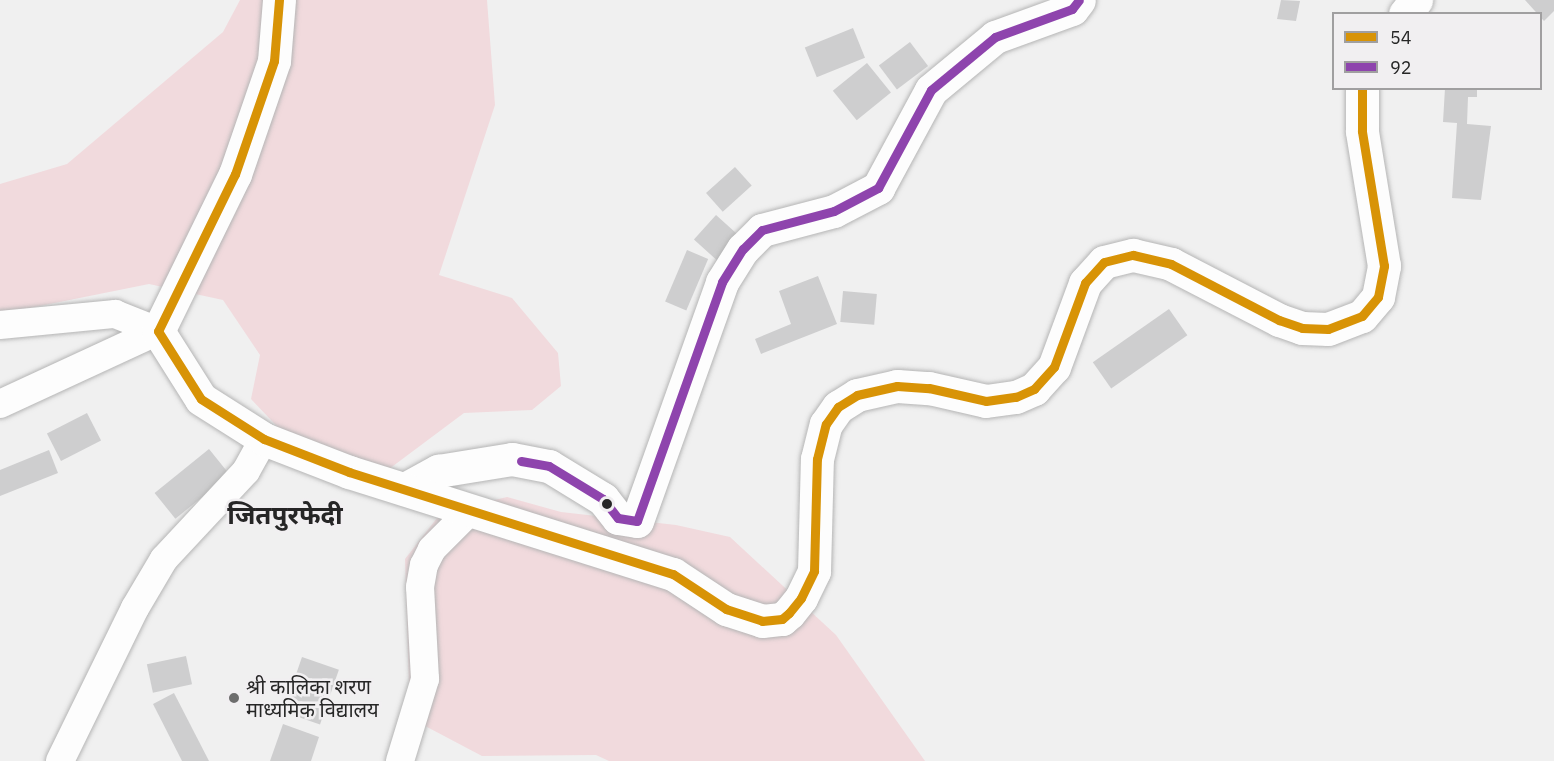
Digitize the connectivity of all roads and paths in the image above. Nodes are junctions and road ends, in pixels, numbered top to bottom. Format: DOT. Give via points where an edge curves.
graph roads {
  1 [pos="279,0"];
  2 [pos="1079,0"];
  3 [pos="1416,0"];
  4 [pos="1407,12"];
  5 [pos="1362,90"];
  6 [pos="0,325"];
  7 [pos="158,331"];
  8 [pos="0,404"];
  9 [pos="264,439"];
  10 [pos="405,489"];
  11 [pos="471,510"];
  12 [pos="60,761"];
  13 [pos="400,761"];
  1 -- 7 [label="main road" via="274,62 235,174"];
  2 -- 10 [label="main road" via="1072,9 995,37 931,90 878,188 834,211 762,230 743,249 718,292 671,434 655,465 637,521 618,518 581,483 549,466 512,459 438,471"];
  3 -- 4 [label="main road"];
  5 -- 11 [label="main road" via="1362,131 1384,266 1378,297 1362,316 1334,328 1302,328 1171,264 1133,255 1104,262 1080,292 1054,367 1034,389 1016,397 986,401 929,388 897,386 857,395 838,407 826,424 817,459 814,571 801,598 782,618 750,619 702,595 673,574"];
  6 -- 7 [label="street" via="115,314"];
  7 -- 8 [label="street"];
  7 -- 9 [label="main road" via="201,399"];
  9 -- 10 [label="main road"];
  9 -- 12 [label="street" via="246,471 164,559 135,608"];
  10 -- 11 [label="main road"];
  11 -- 13 [label="street" via="432,549 424,565 420,587 425,679"];
}
